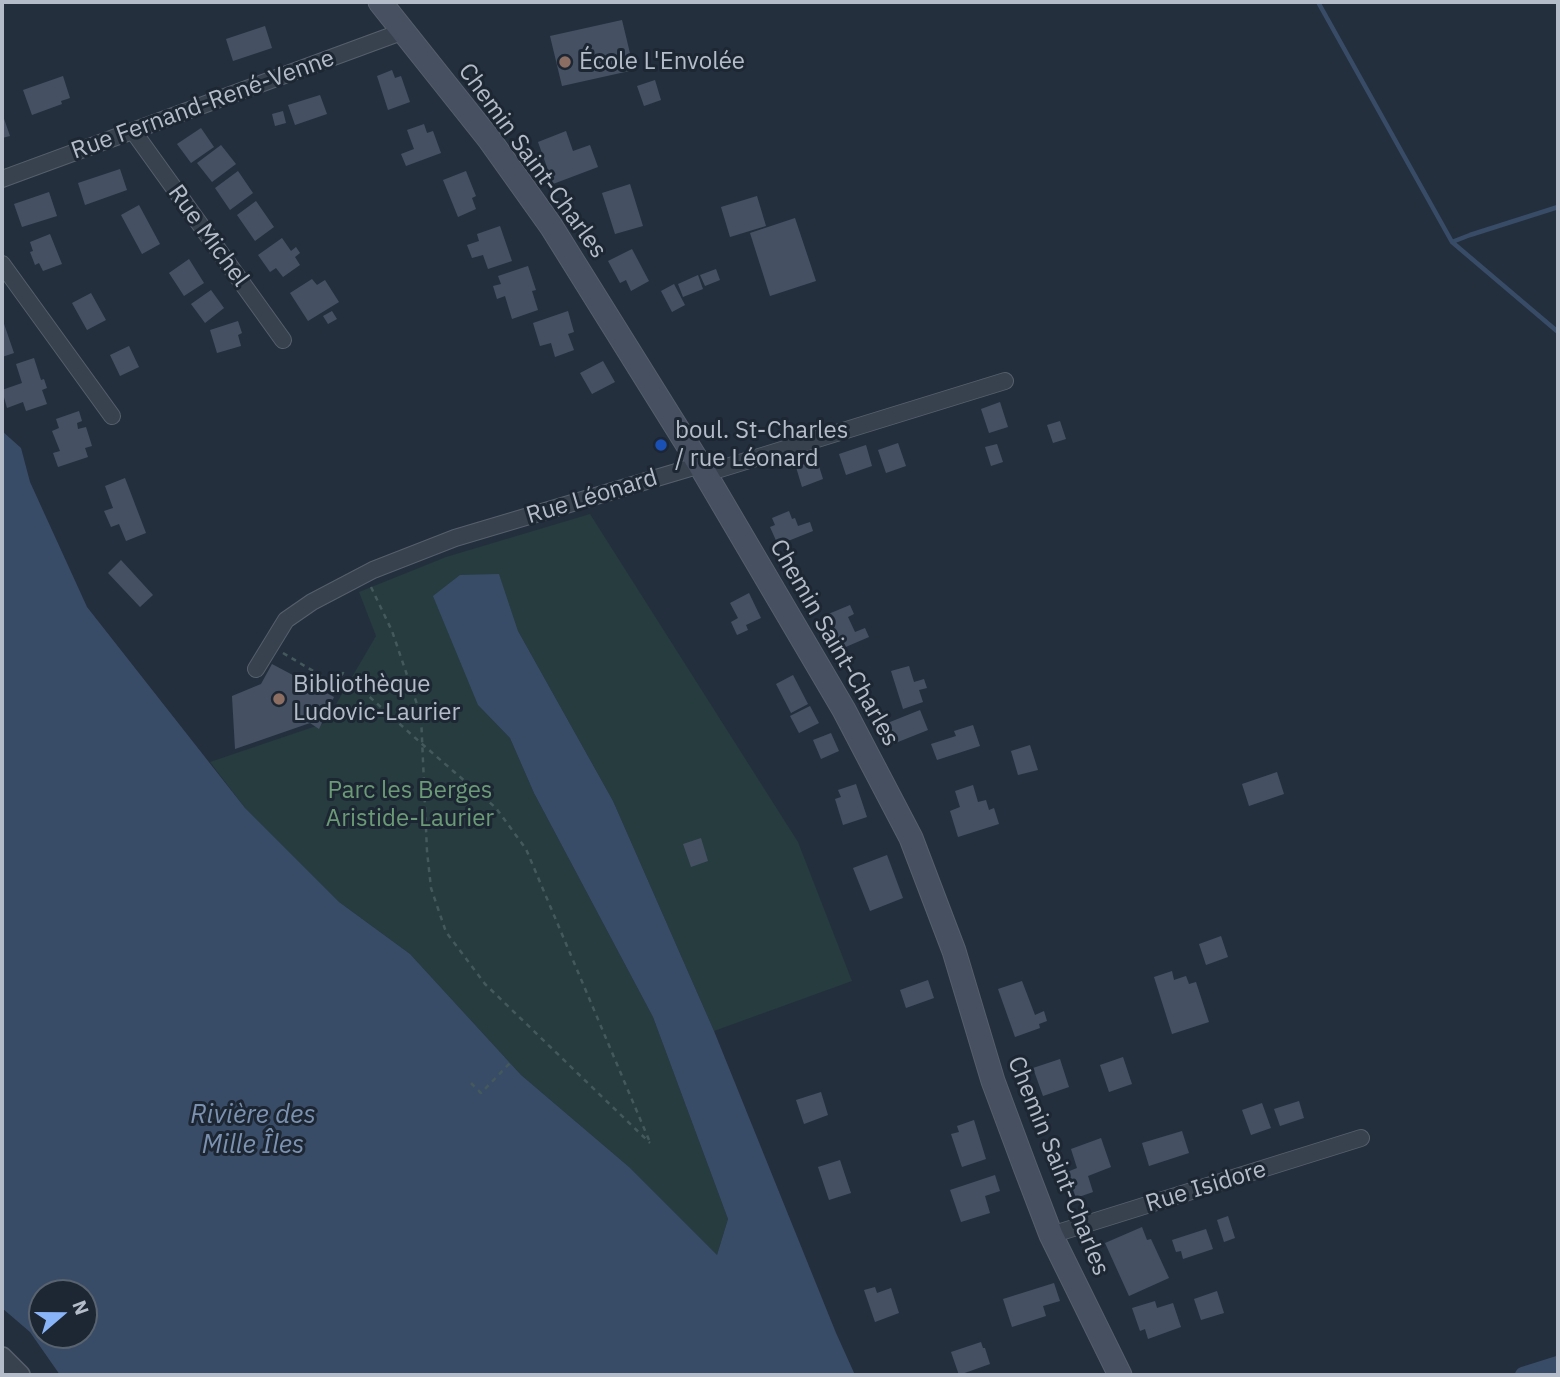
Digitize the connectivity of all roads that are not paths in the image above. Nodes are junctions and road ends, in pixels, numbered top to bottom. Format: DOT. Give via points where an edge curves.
graph roads {
  1 [pos="380,2"];
  2 [pos="404,31"];
  3 [pos="133,131"];
  4 [pos="2,178"];
  5 [pos="2,264"];
  6 [pos="283,340"];
  7 [pos="1005,381"];
  8 [pos="112,416"];
  9 [pos="700,465"];
  10 [pos="256,669"];
  11 [pos="1361,1138"];
  12 [pos="1051,1235"];
  13 [pos="2,1357"];
  14 [pos="20,1375"];
  15 [pos="1120,1375"];
  1 -- 2 [label="main road, Chemin Saint-Charles"];
  2 -- 3 [label="street, Rue Fernand-René-Venne"];
  2 -- 9 [label="main road, Chemin Saint-Charles" via="551,226"];
  3 -- 4 [label="street, Rue Fernand-René-Venne"];
  3 -- 6 [label="street, Rue Michel"];
  5 -- 8 [label="street"];
  7 -- 9 [label="street, Rue Léonard" via="720,469"];
  9 -- 10 [label="street, Rue Léonard" via="455,538 365,574 286,620"];
  9 -- 12 [label="main road, Chemin Saint-Charles" via="844,710 911,838"];
  11 -- 12 [label="street, Rue Isidore"];
  12 -- 15 [label="main road, Chemin Saint-Charles"];
  13 -- 14 [label="street"];
}
